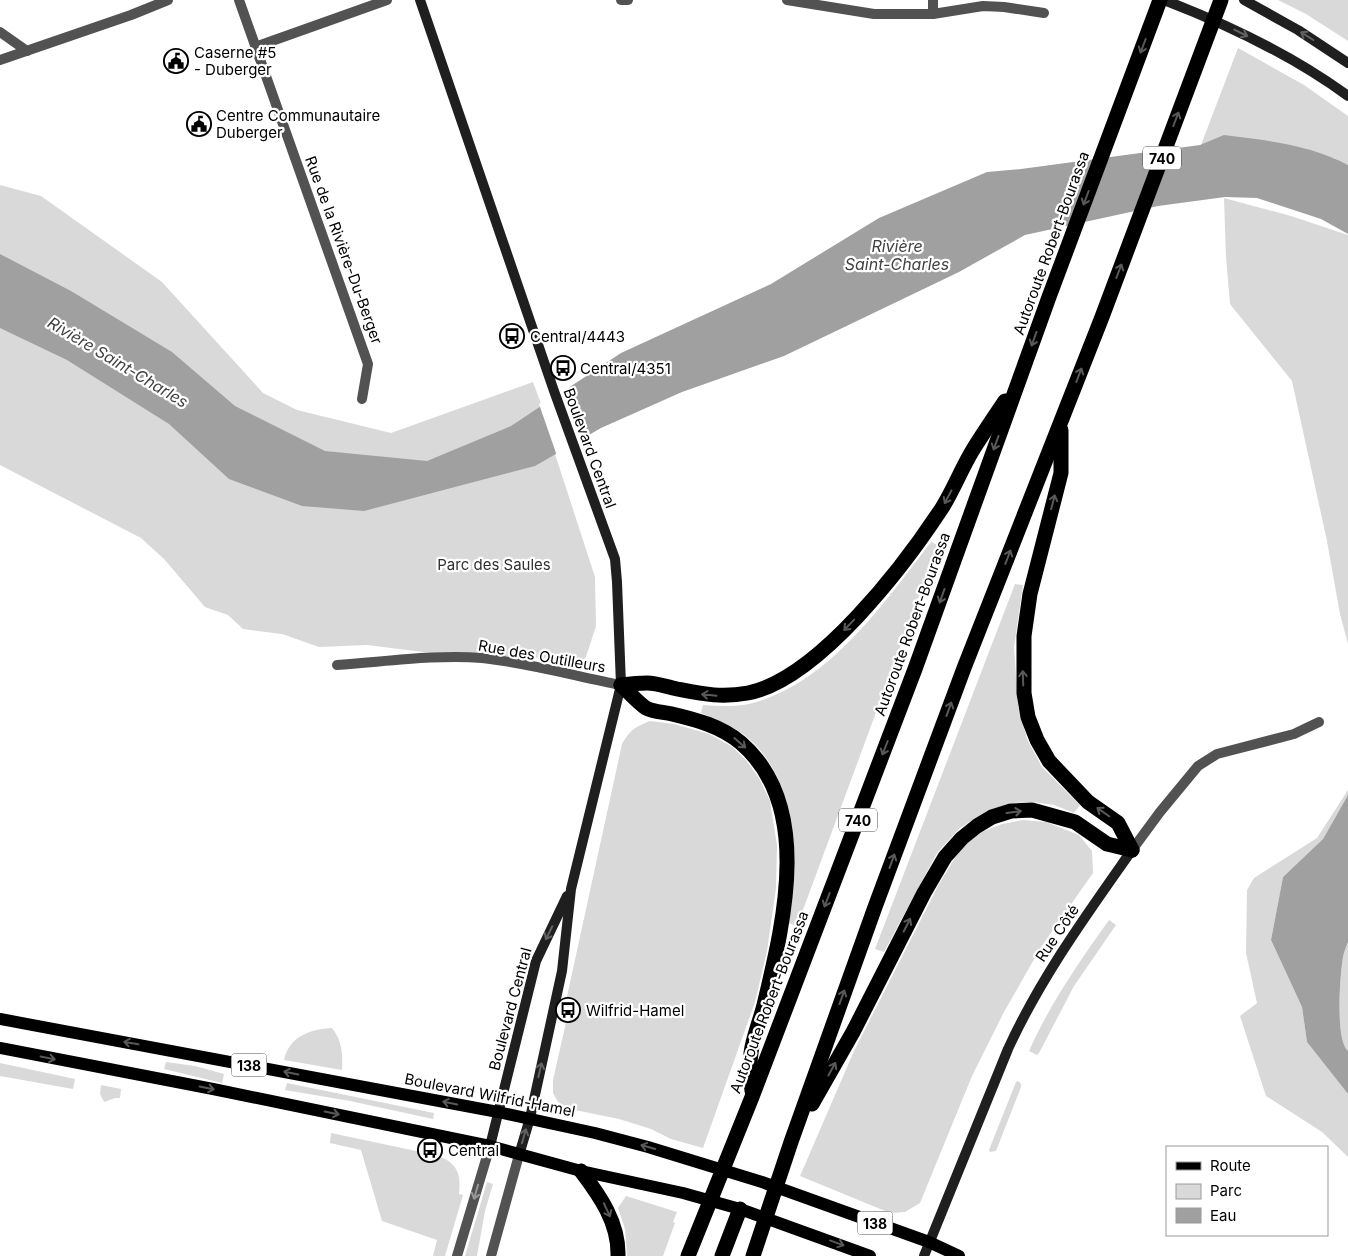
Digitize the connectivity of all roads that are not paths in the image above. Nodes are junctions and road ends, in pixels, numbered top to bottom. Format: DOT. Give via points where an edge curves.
graph roads {
  1 [pos="168,0"];
  2 [pos="239,0"];
  3 [pos="386,0"];
  4 [pos="420,0"];
  5 [pos="621,0"];
  6 [pos="628,0"];
  7 [pos="787,0"];
  8 [pos="933,0"];
  9 [pos="1160,0"];
  10 [pos="1164,0"];
  11 [pos="1221,0"];
  12 [pos="1244,0"];
  13 [pos="1044,13"];
  14 [pos="932,14"];
  15 [pos="0,32"];
  16 [pos="255,47"];
  17 [pos="27,51"];
  18 [pos="0,60"];
  19 [pos="1348,63"];
  20 [pos="1348,96"];
  21 [pos="1019,381"];
  22 [pos="362,399"];
  23 [pos="1062,420"];
  24 [pos="337,665"];
  25 [pos="621,685"];
  26 [pos="1319,722"];
  27 [pos="1132,850"];
  28 [pos="570,889"];
  29 [pos="0,1019"];
  30 [pos="0,1048"];
  31 [pos="752,1098"];
  32 [pos="498,1112"];
  33 [pos="530,1118"];
  34 [pos="791,1142"];
  35 [pos="490,1146"];
  36 [pos="519,1155"];
  37 [pos="581,1171"];
  38 [pos="740,1209"];
  39 [pos="929,1242"];
  40 [pos="457,1256"];
  41 [pos="491,1256"];
  42 [pos="618,1256"];
  43 [pos="688,1256"];
  44 [pos="722,1256"];
  45 [pos="752,1256"];
  46 [pos="870,1256"];
  47 [pos="924,1256"];
  48 [pos="959,1256"];
  1 -- 17 [label="street"];
  2 -- 16 [label="street, Rue de la Rivière-Du-Berger"];
  3 -- 16 [label="street"];
  4 -- 25 [label="street, Boulevard Central" via="614,559"];
  5 -- 6 [label="street"];
  7 -- 14 [label="street" via="874,14"];
  8 -- 14 [label="street"];
  9 -- 21 [label="highway, Autoroute Robert-Bourassa / 740, one-way"];
  10 -- 20 [label="street, one-way" via="1270,47"];
  23 -- 11 [label="highway, 740, one-way"];
  19 -- 12 [label="street, one-way"];
  13 -- 14 [label="street" via="983,6"];
  15 -- 17 [label="street"];
  16 -- 22 [label="street, Rue de la Rivière-Du-Berger" via="368,364"];
  17 -- 18 [label="street"];
  21 -- 25 [label="highway, one-way" via="973,449 921,540 850,625 817,656 772,685 725,696 648,682"];
  21 -- 31 [label="highway, Autoroute Robert-Bourassa / 740, one-way" via="915,669"];
  27 -- 23 [label="highway, one-way" via="1118,823 1088,802 1049,762 1028,717 1024,693 1025,627 1041,545 1061,473"];
  34 -- 23 [label="highway, 740, one-way" via="954,695"];
  24 -- 25 [label="street, Rue des Outilleurs" via="446,657 481,658"];
  25 -- 28 [label="street, Boulevard Central"];
  25 -- 31 [label="highway, one-way" via="647,708 705,723 721,729 741,743 765,772 781,811 787,843 787,883 782,922 751,1053"];
  26 -- 27 [label="street, Rue Côté" via="1294,734 1217,754 1198,766"];
  34 -- 27 [label="highway, one-way" via="924,893 945,857 962,838 992,817 1011,811 1032,810 1075,822 1107,844"];
  27 -- 39 [label="street, Rue Côté" via="1063,950 1021,1021"];
  28 -- 32 [label="street, Boulevard Central, one-way" via="536,961"];
  33 -- 28 [label="street, Boulevard Central, one-way" via="562,971"];
  32 -- 29 [label="main road, Boulevard Wilfrid-Hamel / 138, one-way"];
  30 -- 35 [label="main road, 138, one-way"];
  31 -- 43 [label="highway, Autoroute Robert-Bourassa / 740"];
  32 -- 33 [label="main road, Boulevard Wilfrid-Hamel / 138"];
  32 -- 35 [label="street, Boulevard Central"];
  36 -- 33 [label="street, Boulevard Central, one-way"];
  39 -- 33 [label="main road, Boulevard Wilfrid-Hamel / 138, one-way" via="648,1147"];
  34 -- 45 [label="highway, 740"];
  35 -- 36 [label="main road, 138"];
  35 -- 40 [label="street, Boulevard Central, one-way"];
  36 -- 37 [label="main road, 138"];
  36 -- 41 [label="street, Boulevard Central"];
  37 -- 38 [label="main road, 138"];
  37 -- 42 [label="highway, one-way" via="602,1199 615,1226"];
  38 -- 44 [label="highway"];
  38 -- 46 [label="main road, 138, one-way"];
  39 -- 47 [label="street, Rue Côté"];
  39 -- 48 [label="main road, Boulevard Wilfrid-Hamel / 138"];
}
